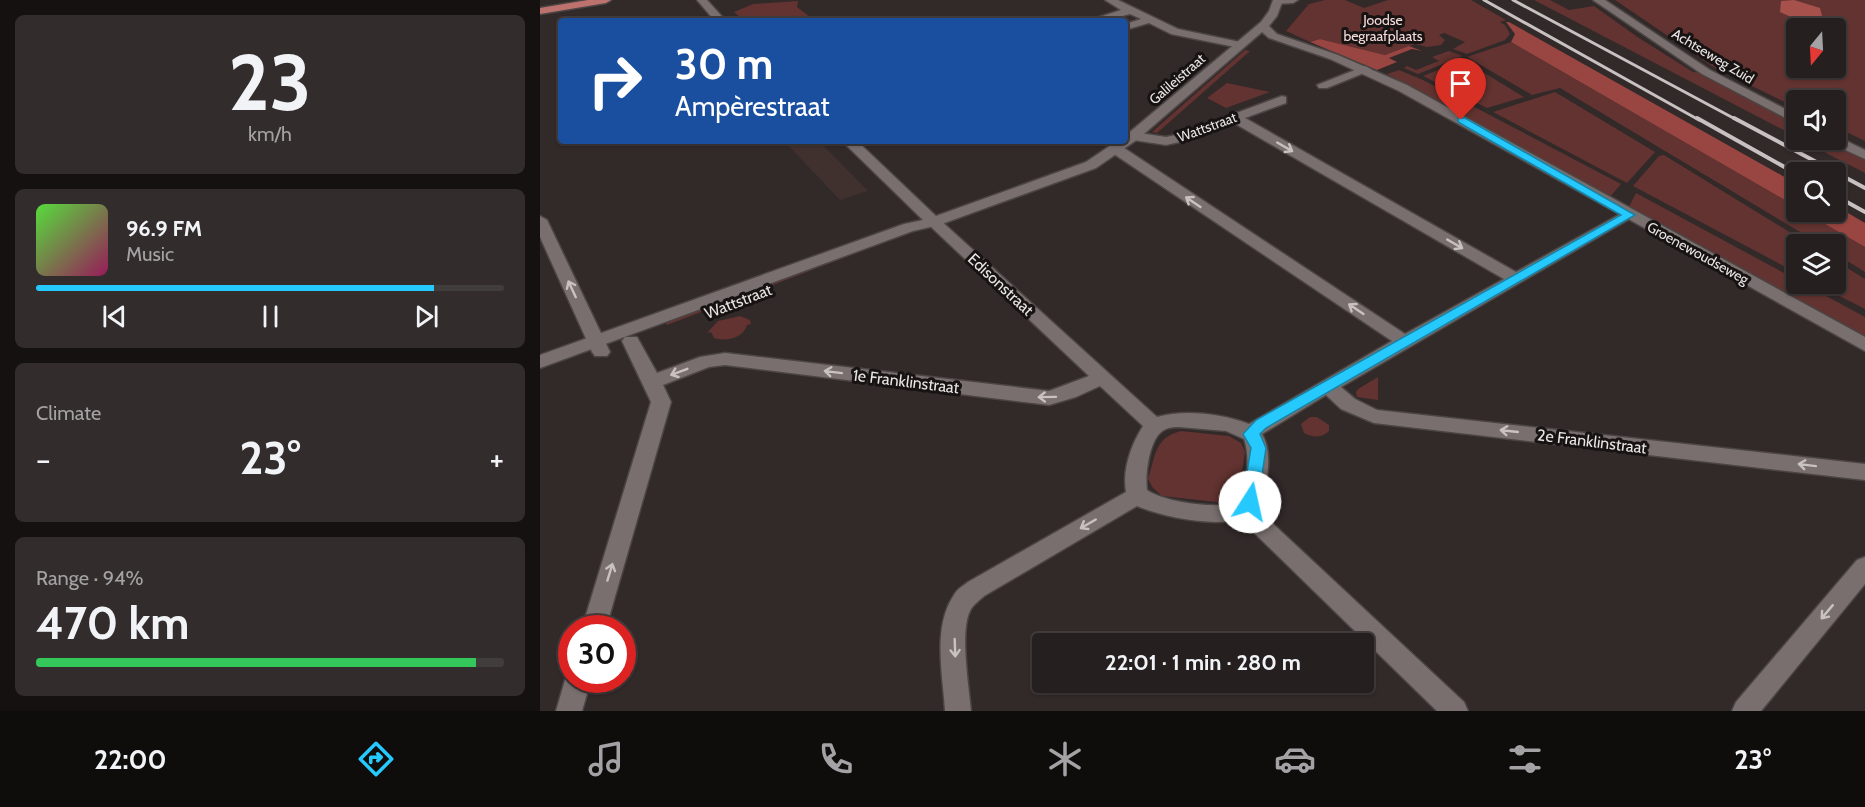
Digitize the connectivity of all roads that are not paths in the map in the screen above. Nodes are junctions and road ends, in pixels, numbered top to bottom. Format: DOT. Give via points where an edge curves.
graph roads {
  1 [pos="606,0"];
  2 [pos="702,0"];
  3 [pos="1110,0"];
  4 [pos="1293,0"];
  5 [pos="1598,0"];
  6 [pos="1606,0"];
  7 [pos="1278,1"];
  8 [pos="721,2"];
  9 [pos="1131,10"];
  10 [pos="1617,11"];
  11 [pos="540,12"];
  12 [pos="718,18"];
  13 [pos="1103,18"];
  14 [pos="1150,20"];
  15 [pos="1128,26"];
  16 [pos="1268,32"];
  17 [pos="1240,45"];
  18 [pos="1365,69"];
  19 [pos="1323,85"];
  20 [pos="1282,100"];
  21 [pos="1786,114"];
  22 [pos="1235,118"];
  23 [pos="1133,136"];
  24 [pos="1128,140"];
  25 [pos="854,144"];
  26 [pos="1123,144"];
  27 [pos="1846,145"];
  28 [pos="1116,149"];
  29 [pos="1865,154"];
  30 [pos="1629,215"];
  31 [pos="540,220"];
  32 [pos="934,222"];
  33 [pos="1515,278"];
  34 [pos="631,341"];
  35 [pos="1405,342"];
  36 [pos="1865,345"];
  37 [pos="599,347"];
  38 [pos="540,362"];
  39 [pos="540,375"];
  40 [pos="1102,377"];
  41 [pos="652,382"];
  42 [pos="1328,386"];
  43 [pos="1155,426"];
  44 [pos="1250,434"];
  45 [pos="1865,472"];
  46 [pos="1138,495"];
  47 [pos="1244,509"];
  48 [pos="1865,567"];
  49 [pos="598,615"];
  50 [pos="574,693"];
  51 [pos="569,711"];
  52 [pos="958,711"];
  53 [pos="1455,711"];
  54 [pos="1745,711"];
  1 -- 11 [label="main road"];
  2 -- 12 [label="street"];
  3 -- 9 [label="street"];
  4 -- 7 [label="street"];
  5 -- 10 [label="street, Achtseweg Zuid"];
  6 -- 10 [label="street, Achtseweg Zuid"];
  7 -- 16 [label="street"];
  8 -- 12 [label="street"];
  9 -- 13 [label="street"];
  9 -- 14 [label="street"];
  10 -- 21 [label="street, Achtseweg Zuid" via="1706,72"];
  14 -- 15 [label="street"];
  14 -- 17 [label="street" via="1176,32"];
  16 -- 17 [label="street, Galileistraat"];
  16 -- 18 [label="street, Groenewoudseweg"];
  17 -- 23 [label="street, Galileistraat"];
  18 -- 19 [label="street"];
  18 -- 30 [label="street, Groenewoudseweg"];
  20 -- 22 [label="street, Wattstraat"];
  22 -- 23 [label="street, Wattstraat" via="1166,141"];
  22 -- 33 [label="street, one-way"];
  23 -- 24 [label="street, Wattstraat"];
  25 -- 32 [label="street, Edisonstraat"];
  26 -- 28 [label="street, Wattstraat"];
  27 -- 29 [label="street"];
  28 -- 32 [label="street, Wattstraat" via="1091,165"];
  35 -- 28 [label="street, one-way"];
  30 -- 33 [label="street"];
  30 -- 36 [label="street, Groenewoudseweg"];
  37 -- 31 [label="street, one-way"];
  32 -- 34 [label="street, Wattstraat" via="916,234"];
  32 -- 37 [label="street, Wattstraat" via="909,227"];
  32 -- 40 [label="street, Edisonstraat"];
  33 -- 35 [label="street"];
  34 -- 37 [label="street, Wattstraat"];
  34 -- 41 [label="street"];
  35 -- 42 [label="street"];
  37 -- 38 [label="street, Wattstraat"];
  37 -- 39 [label="street, Wattstraat"];
  40 -- 41 [label="street, 1e Franklinstraat, one-way" via="1049,398 725,359 706,361"];
  40 -- 43 [label="street, Edisonstraat"];
  49 -- 41 [label="street, one-way" via="660,405"];
  42 -- 44 [label="street"];
  45 -- 42 [label="street, 2e Franklinstraat, one-way" via="1374,416 1348,404"];
  43 -- 44 [label="street" via="1179,420 1229,426"];
  43 -- 46 [label="street" via="1146,439 1134,477"];
  44 -- 47 [label="street" via="1258,448 1252,495"];
  46 -- 47 [label="street" via="1150,502 1186,509 1220,513"];
  46 -- 52 [label="street, one-way" via="976,589 963,601 954,639"];
  47 -- 53 [label="street"];
  48 -- 54 [label="street, one-way"];
  50 -- 51 [label="street"];
}
